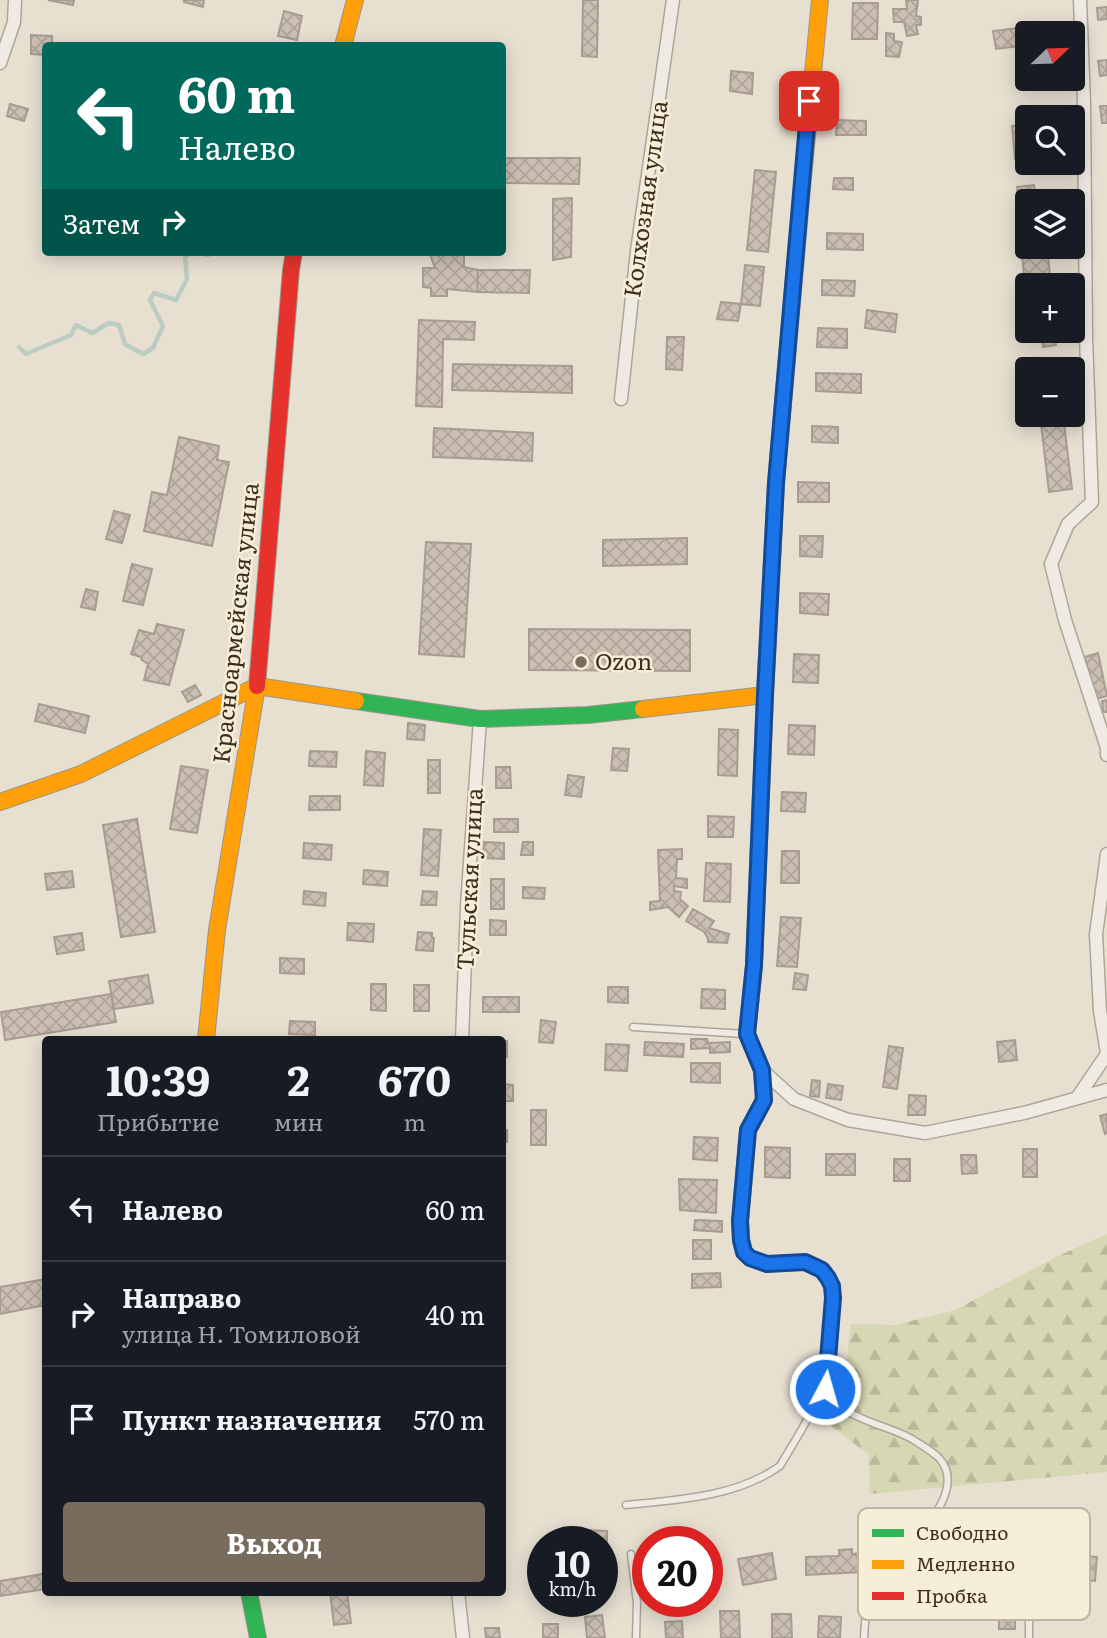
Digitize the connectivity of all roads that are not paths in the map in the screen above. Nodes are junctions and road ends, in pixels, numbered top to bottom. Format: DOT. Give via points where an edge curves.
graph roads {
  1 [pos="15,0"];
  2 [pos="673,0"];
  3 [pos="820,0"];
  4 [pos="1080,0"];
  5 [pos="351,6"];
  6 [pos="344,42"];
  7 [pos="0,63"];
  8 [pos="293,256"];
  9 [pos="621,399"];
  10 [pos="257,686"];
  11 [pos="765,695"];
  12 [pos="480,719"];
  13 [pos="1107,755"];
  14 [pos="0,802"];
  15 [pos="1107,854"];
  16 [pos="633,1027"];
  17 [pos="747,1034"];
  18 [pos="206,1036"];
  19 [pos="461,1036"];
  20 [pos="1107,1053"];
  21 [pos="762,1070"];
  22 [pos="1107,1090"];
  23 [pos="1077,1098"];
  24 [pos="744,1252"];
  25 [pos="822,1377"];
  26 [pos="626,1505"];
  27 [pos="939,1508"];
  28 [pos="631,1554"];
  29 [pos="250,1596"];
  30 [pos="458,1596"];
  31 [pos="866,1620"];
  32 [pos="1029,1620"];
  33 [pos="258,1638"];
  34 [pos="463,1638"];
  35 [pos="636,1638"];
  36 [pos="864,1638"];
  37 [pos="1029,1638"];
  1 -- 7 [label="street" via="14,22"];
  2 -- 9 [label="street, Колхозная улица"];
  3 -- 11 [label="street" via="776,483"];
  4 -- 13 [label="street" via="1092,502 1068,524 1051,564"];
  5 -- 6 [label="street"];
  8 -- 10 [label="street, Красноармейская улица"];
  10 -- 12 [label="street"];
  10 -- 14 [label="street" via="81,774"];
  10 -- 18 [label="street, Красноармейская улица" via="217,930"];
  11 -- 12 [label="street" via="588,715"];
  11 -- 17 [label="street"];
  12 -- 19 [label="street, Тульская улица"];
  15 -- 20 [label="street" via="1096,934"];
  16 -- 17 [label="lane"];
  17 -- 21 [label="street"];
  20 -- 23 [label="street"];
  21 -- 23 [label="street" via="794,1099 848,1120 925,1133 1024,1114"];
  21 -- 24 [label="street" via="764,1100 748,1130 740,1221"];
  22 -- 23 [label="street"];
  24 -- 25 [label="lane" via="767,1264 805,1262 828,1278 833,1298"];
  25 -- 26 [label="lane" via="813,1409 772,1472 725,1491"];
  25 -- 27 [label="lane" via="836,1404 905,1435 940,1459 946,1485"];
  28 -- 35 [label="lane"];
  29 -- 33 [label="street"];
  30 -- 34 [label="street"];
  31 -- 36 [label="lane"];
  32 -- 37 [label="lane"];
}
